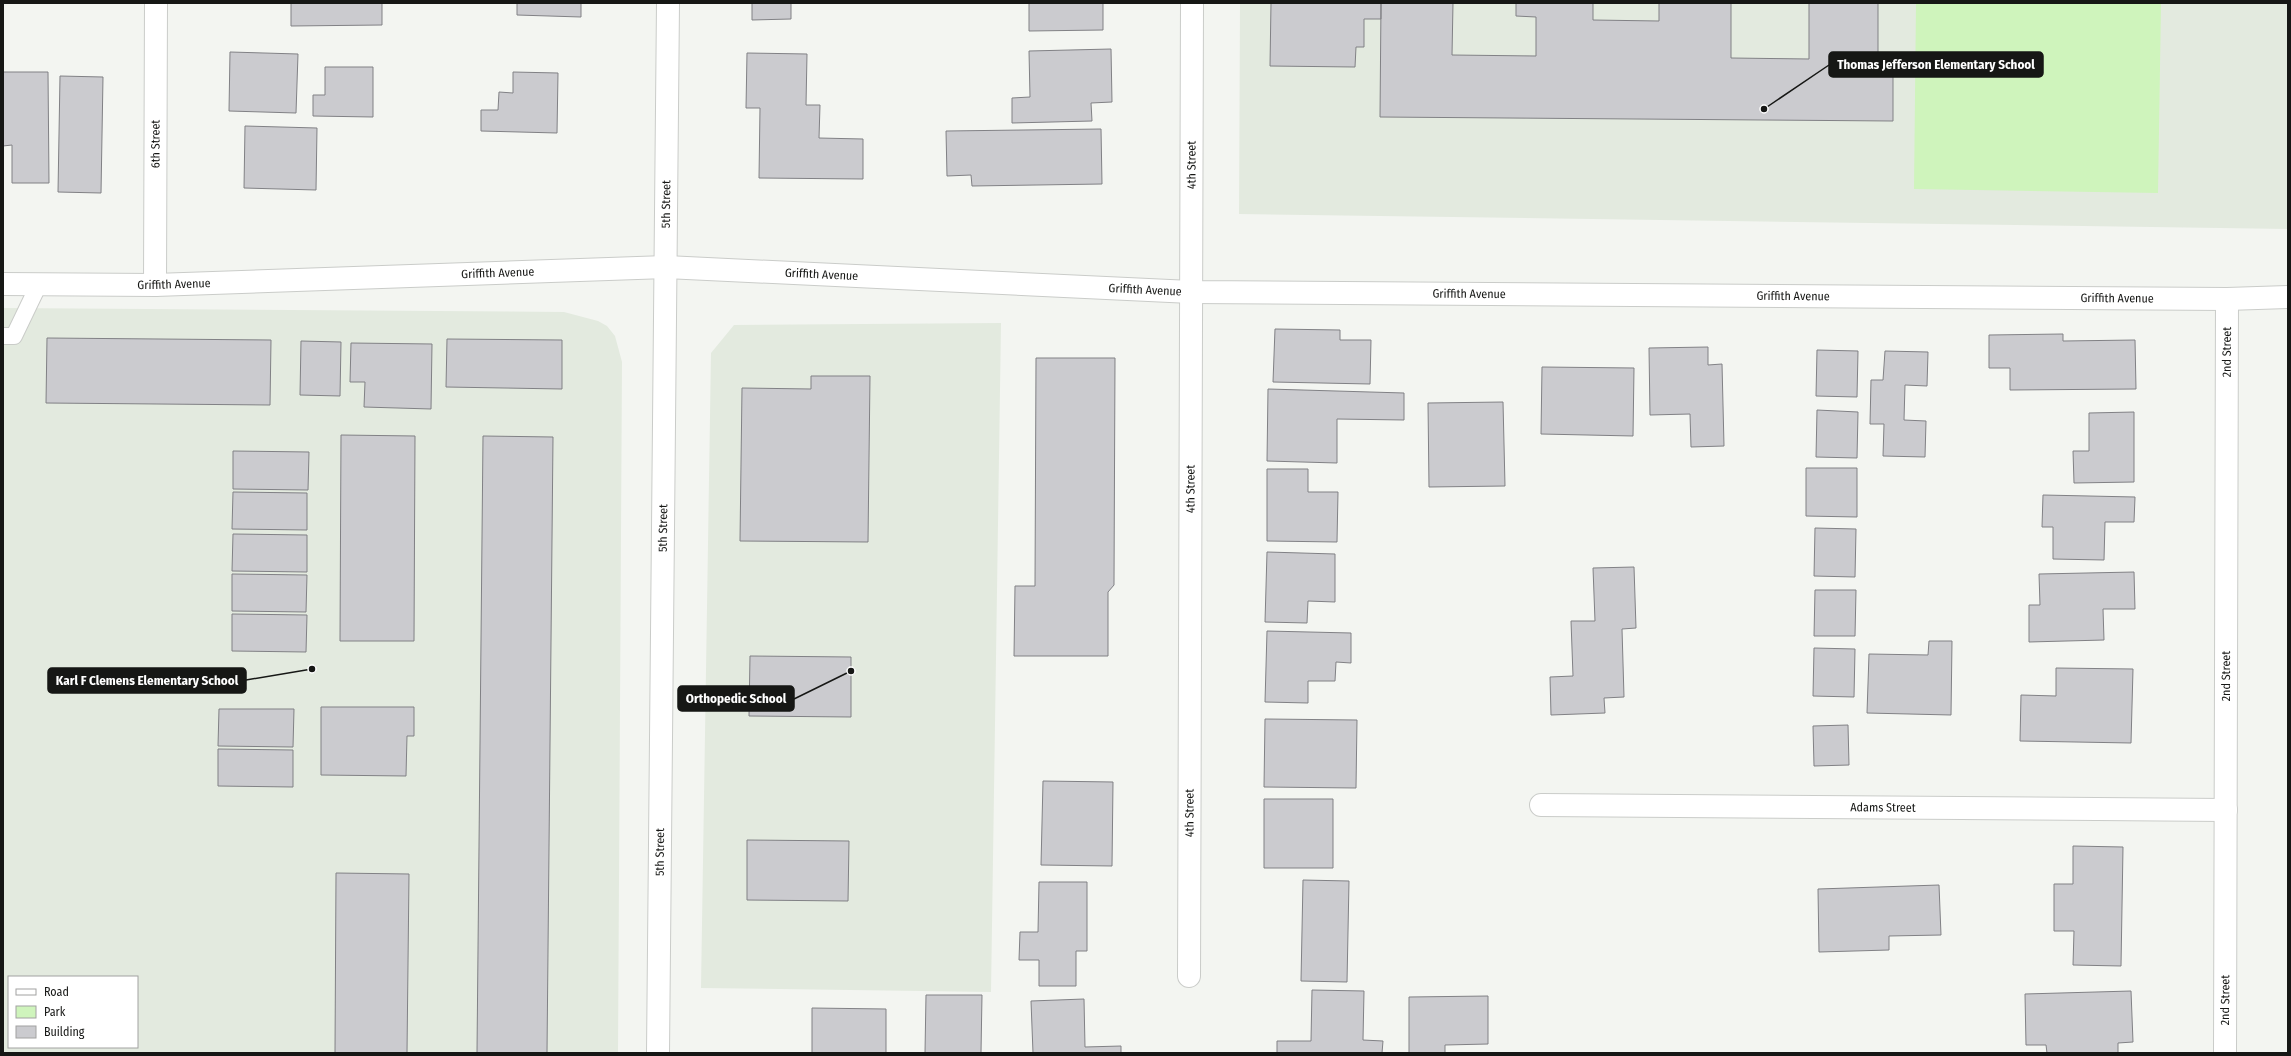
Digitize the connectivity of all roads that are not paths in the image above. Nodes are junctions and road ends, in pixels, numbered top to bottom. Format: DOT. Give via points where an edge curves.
graph roads {
  1 [pos="156,3"];
  2 [pos="668,3"];
  3 [pos="1192,3"];
  4 [pos="666,267"];
  5 [pos="3,284"];
  6 [pos="39,284"];
  7 [pos="155,285"];
  8 [pos="1191,292"];
  9 [pos="2288,297"];
  10 [pos="2227,299"];
  11 [pos="3,336"];
  12 [pos="1541,805"];
  13 [pos="2226,810"];
  14 [pos="1189,976"];
  15 [pos="658,1053"];
  16 [pos="2225,1053"];
  1 -- 7 [label="street, 6th Street"];
  2 -- 4 [label="street, 5th Street"];
  3 -- 8 [label="street, 4th Street"];
  4 -- 7 [label="street, Griffith Avenue"];
  4 -- 8 [label="street, Griffith Avenue"];
  4 -- 15 [label="street, 5th Street"];
  5 -- 6 [label="street, Griffith Avenue"];
  6 -- 7 [label="street, Griffith Avenue"];
  6 -- 11 [label="lane" via="14,336"];
  8 -- 10 [label="street, Griffith Avenue"];
  8 -- 14 [label="street, 4th Street"];
  9 -- 10 [label="street, Griffith Avenue"];
  10 -- 13 [label="street, 2nd Street"];
  12 -- 13 [label="street, Adams Street"];
  13 -- 16 [label="street, 2nd Street"];
}
